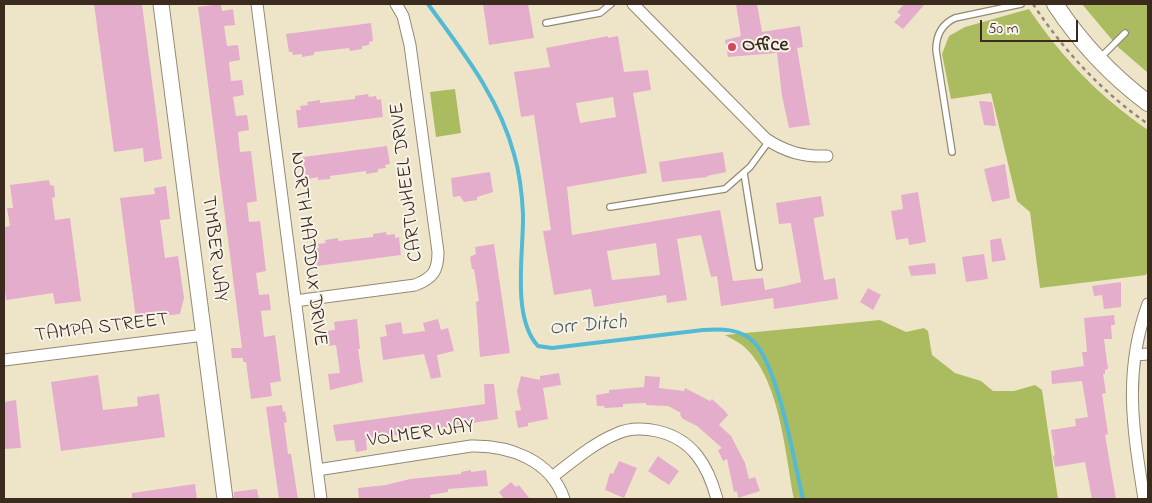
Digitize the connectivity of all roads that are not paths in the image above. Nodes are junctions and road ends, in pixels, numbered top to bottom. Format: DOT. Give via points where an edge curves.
graph roads {
  1 [pos="160,4"];
  2 [pos="256,4"];
  3 [pos="396,4"];
  4 [pos="611,4"];
  5 [pos="633,4"];
  6 [pos="1021,4"];
  7 [pos="1056,4"];
  8 [pos="546,22"];
  9 [pos="1125,34"];
  10 [pos="1099,59"];
  11 [pos="1148,103"];
  12 [pos="769,141"];
  13 [pos="952,152"];
  14 [pos="827,156"];
  15 [pos="744,173"];
  16 [pos="610,207"];
  17 [pos="758,267"];
  18 [pos="295,301"];
  19 [pos="1148,304"];
  20 [pos="204,335"];
  21 [pos="1148,354"];
  22 [pos="1135,355"];
  23 [pos="4,360"];
  24 [pos="317,470"];
  25 [pos="552,477"];
  26 [pos="226,499"];
  27 [pos="321,499"];
  28 [pos="564,499"];
  29 [pos="717,499"];
  30 [pos="1144,499"];
  1 -- 20 [label="street, TIMBER WAY"];
  2 -- 18 [label="street, NORTH MADDUX DRIVE"];
  3 -- 18 [label="street, CARTWHEEL DRIVE" via="403,16 410,45 438,252 437,269 433,276 415,285"];
  4 -- 8 [label="lane" via="600,13"];
  5 -- 12 [label="street"];
  6 -- 13 [label="lane" via="955,18 946,22 937,36 936,50"];
  7 -- 10 [label="main road"];
  9 -- 10 [label="lane"];
  10 -- 11 [label="main road"];
  12 -- 14 [label="street" via="793,154"];
  12 -- 15 [label="lane"];
  15 -- 16 [label="lane" via="725,189"];
  15 -- 17 [label="lane"];
  18 -- 24 [label="street, NORTH MADDUX DRIVE"];
  19 -- 22 [label="street"];
  20 -- 23 [label="street, TAMPA STREET"];
  20 -- 26 [label="street, TIMBER WAY"];
  21 -- 22 [label="street"];
  22 -- 30 [label="street" via="1131,412"];
  24 -- 25 [label="street, VOLMER WAY" via="487,446 520,454"];
  24 -- 27 [label="street, NORTH MADDUX DRIVE"];
  25 -- 28 [label="street"];
  25 -- 29 [label="street" via="602,440 618,433 647,429 681,440 692,448 711,477"];
}
